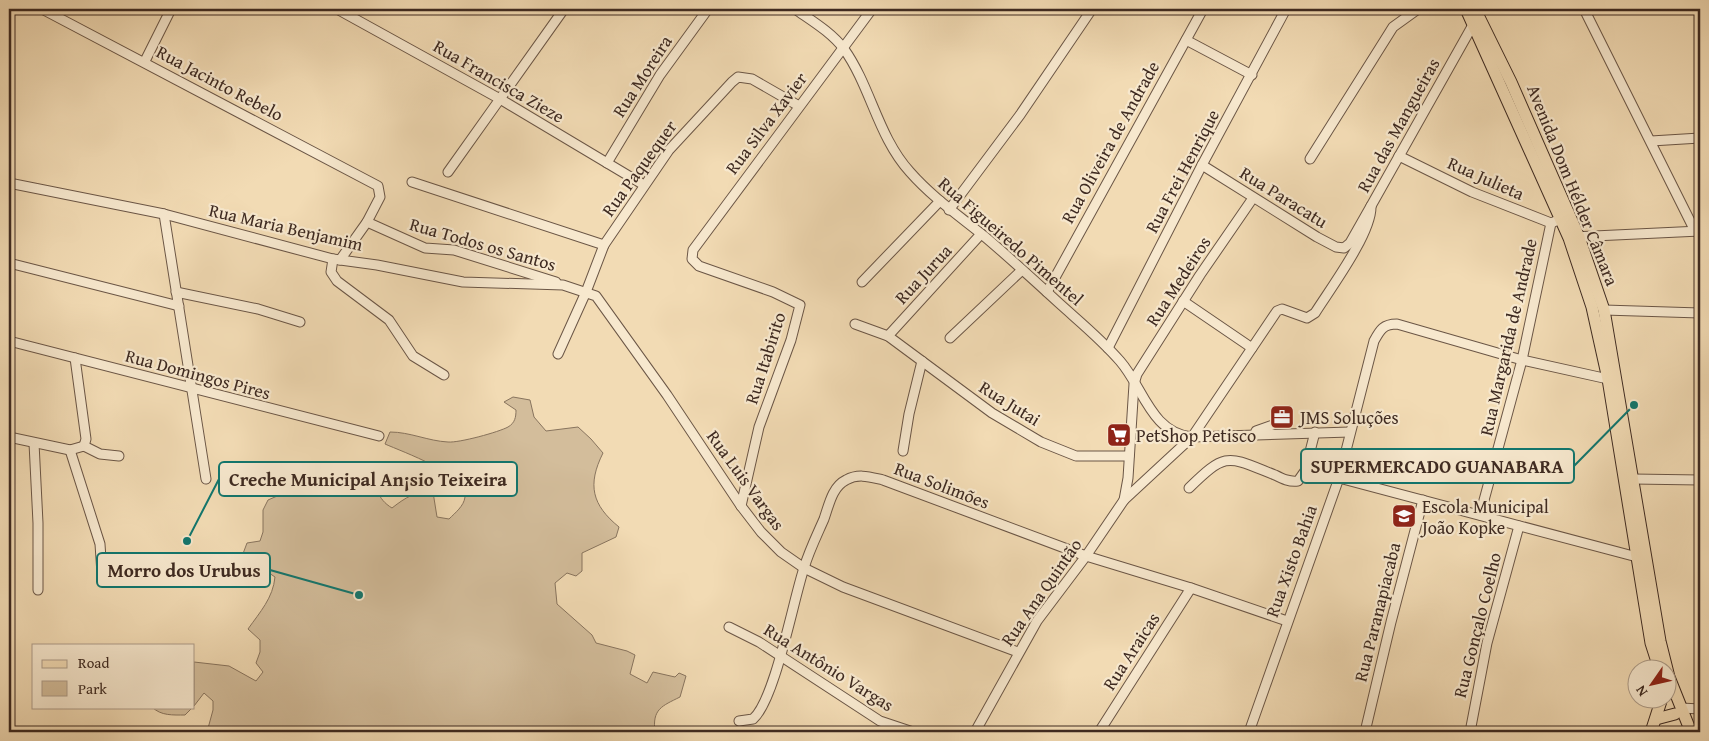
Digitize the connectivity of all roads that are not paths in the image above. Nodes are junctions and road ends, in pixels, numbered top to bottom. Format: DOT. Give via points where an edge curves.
graph roads {
  1 [pos="42,9"];
  2 [pos="171,9"];
  3 [pos="337,9"];
  4 [pos="564,9"];
  5 [pos="708,9"];
  6 [pos="795,9"];
  7 [pos="872,9"];
  8 [pos="1092,9"];
  9 [pos="1203,9"];
  10 [pos="1286,9"];
  11 [pos="1418,9"];
  12 [pos="1466,9"];
  13 [pos="1475,9"];
  14 [pos="1584,9"];
  15 [pos="1474,23"];
  16 [pos="1186,40"];
  17 [pos="843,48"];
  18 [pos="145,61"];
  19 [pos="1252,75"];
  20 [pos="500,98"];
  21 [pos="800,106"];
  22 [pos="1700,138"];
  23 [pos="1650,141"];
  24 [pos="1399,156"];
  25 [pos="1310,159"];
  26 [pos="607,163"];
  27 [pos="1202,165"];
  28 [pos="448,172"];
  29 [pos="412,182"];
  30 [pos="9,183"];
  31 [pos="644,185"];
  32 [pos="1253,198"];
  33 [pos="940,201"];
  34 [pos="1371,206"];
  35 [pos="949,210"];
  36 [pos="164,214"];
  37 [pos="1556,221"];
  38 [pos="367,222"];
  39 [pos="1698,231"];
  40 [pos="981,234"];
  41 [pos="1574,237"];
  42 [pos="1350,243"];
  43 [pos="604,245"];
  44 [pos="692,259"];
  45 [pos="337,260"];
  46 [pos="9,263"];
  47 [pos="1022,270"];
  48 [pos="862,282"];
  49 [pos="563,285"];
  50 [pos="176,292"];
  51 [pos="586,292"];
  52 [pos="1047,292"];
  53 [pos="1183,301"];
  54 [pos="179,306"];
  55 [pos="1604,310"];
  56 [pos="1700,313"];
  57 [pos="300,322"];
  58 [pos="855,324"];
  59 [pos="888,336"];
  60 [pos="950,338"];
  61 [pos="9,341"];
  62 [pos="1108,348"];
  63 [pos="1252,348"];
  64 [pos="558,354"];
  65 [pos="75,358"];
  66 [pos="1522,360"];
  67 [pos="922,361"];
  68 [pos="444,375"];
  69 [pos="1608,379"];
  70 [pos="1134,384"];
  71 [pos="192,388"];
  72 [pos="1281,422"];
  73 [pos="1315,432"];
  74 [pos="1350,432"];
  75 [pos="1246,434"];
  76 [pos="379,436"];
  77 [pos="1192,436"];
  78 [pos="9,437"];
  79 [pos="34,443"];
  80 [pos="84,446"];
  81 [pos="70,450"];
  82 [pos="903,451"];
  83 [pos="119,456"];
  84 [pos="1130,456"];
  85 [pos="1339,478"];
  86 [pos="206,479"];
  87 [pos="1633,479"];
  88 [pos="1700,480"];
  89 [pos="1189,488"];
  90 [pos="1124,500"];
  91 [pos="1423,500"];
  92 [pos="741,506"];
  93 [pos="1480,515"];
  94 [pos="1519,526"];
  95 [pos="1086,556"];
  96 [pos="1638,557"];
  97 [pos="804,568"];
  98 [pos="102,574"];
  99 [pos="1191,588"];
  100 [pos="38,590"];
  101 [pos="1286,621"];
  102 [pos="729,627"];
  103 [pos="1018,652"];
  104 [pos="780,655"];
  105 [pos="1656,658"];
  106 [pos="1663,658"];
  107 [pos="1676,705"];
  108 [pos="1659,708"];
  109 [pos="1676,708"];
  110 [pos="1700,709"];
  111 [pos="1678,711"];
  112 [pos="1656,719"];
  113 [pos="739,721"];
  114 [pos="912,732"];
  115 [pos="975,732"];
  116 [pos="1099,732"];
  117 [pos="1249,732"];
  118 [pos="1366,732"];
  119 [pos="1470,732"];
  120 [pos="1651,732"];
  121 [pos="1683,732"];
  122 [pos="1691,732"];
  1 -- 18 [label="street, Rua Jacinto Rebelo"];
  2 -- 18 [label="street"];
  3 -- 20 [label="street, Rua Francisca Zieze"];
  4 -- 20 [label="street"];
  5 -- 26 [label="street, Rua Moreira" via="660,75"];
  6 -- 17 [label="street, Rua Figueiredo Pimentel" via="831,35"];
  7 -- 17 [label="street, Rua Silva Xavier"];
  8 -- 35 [label="street" via="1020,115"];
  9 -- 16 [label="street, Rua Oliveira de Andrade"];
  10 -- 19 [label="street, Rua Frei Henrique"];
  11 -- 25 [label="street" via="1393,27"];
  12 -- 15 [label="main road, Avenida Dom Hélder Câmara"];
  13 -- 41 [label="main road, Avenida Dom Hélder Câmara" via="1511,82"];
  14 -- 23 [label="street"];
  15 -- 24 [label="street, Rua das Mangueiras"];
  15 -- 37 [label="main road, Avenida Dom Hélder Câmara"];
  16 -- 19 [label="street"];
  16 -- 52 [label="street, Rua Oliveira de Andrade"];
  17 -- 21 [label="street, Rua Silva Xavier"];
  17 -- 33 [label="street, Rua Figueiredo Pimentel" via="900,160"];
  18 -- 38 [label="street, Rua Jacinto Rebelo" via="374,183 380,189 380,197"];
  19 -- 27 [label="street, Rua Frei Henrique"];
  20 -- 26 [label="street, Rua Francisca Zieze"];
  20 -- 28 [label="street"];
  21 -- 31 [label="street, Rua Paquequer" via="752,80 738,77 682,134"];
  21 -- 44 [label="street, Rua Silva Xavier" via="692,250"];
  22 -- 23 [label="street"];
  23 -- 39 [label="street"];
  24 -- 34 [label="street, Rua das Mangueiras"];
  24 -- 37 [label="street, Rua Julieta" via="1472,192"];
  26 -- 31 [label="street, Rua Francisca Zieze"];
  27 -- 32 [label="street, Rua Paracatu"];
  27 -- 62 [label="street, Rua Frei Henrique"];
  29 -- 43 [label="street"];
  30 -- 36 [label="street, Rua Maria Benjamim"];
  31 -- 43 [label="street, Rua Paquequer"];
  32 -- 42 [label="street, Rua Paracatu" via="1336,248 1344,248"];
  32 -- 53 [label="street, Rua Medeiros"];
  33 -- 35 [label="street, Rua Figueiredo Pimentel"];
  33 -- 48 [label="street"];
  34 -- 42 [label="street, Rua das Mangueiras"];
  34 -- 63 [label="street" via="1363,235 1315,313 1310,318 1301,317 1282,309 1272,317"];
  35 -- 40 [label="street, Rua Figueiredo Pimentel"];
  36 -- 45 [label="street, Rua Maria Benjamim"];
  36 -- 50 [label="street"];
  37 -- 41 [label="main road, Avenida Dom Hélder Câmara"];
  37 -- 66 [label="street, Rua Margarida de Andrade"];
  38 -- 45 [label="street"];
  38 -- 49 [label="street, Rua Todos os Santos" via="416,245 454,250"];
  39 -- 41 [label="street"];
  40 -- 47 [label="street, Rua Figueiredo Pimentel"];
  40 -- 59 [label="street, Rua Jurua"];
  41 -- 55 [label="main road, Avenida Dom Hélder Câmara"];
  41 -- 69 [label="main road, Avenida Dom Hélder Câmara"];
  43 -- 51 [label="street, Rua Paquequer"];
  44 -- 92 [label="street, Rua Itabirito" via="699,266 800,305 792,340 759,427"];
  45 -- 49 [label="street, Rua Maria Benjamim" via="463,282"];
  45 -- 68 [label="street" via="331,272 337,281 389,320 413,356"];
  46 -- 54 [label="street"];
  47 -- 52 [label="street, Rua Figueiredo Pimentel"];
  47 -- 60 [label="street"];
  49 -- 51 [label="street, Rua Maria Benjamim"];
  50 -- 54 [label="street"];
  50 -- 57 [label="street" via="258,308"];
  51 -- 64 [label="street, Rua Paquequer"];
  51 -- 92 [label="street, Rua Luis Vargas" via="596,296 604,305"];
  52 -- 62 [label="street, Rua Figueiredo Pimentel"];
  53 -- 63 [label="street"];
  53 -- 70 [label="street, Rua Medeiros"];
  54 -- 71 [label="street"];
  55 -- 56 [label="street"];
  55 -- 87 [label="main road, Avenida Dom Hélder Câmara"];
  58 -- 59 [label="street, Rua Jutai"];
  59 -- 67 [label="street, Rua Jutai"];
  61 -- 65 [label="street, Rua Domingos Pires"];
  62 -- 70 [label="street, Rua Figueiredo Pimentel" via="1127,369"];
  63 -- 77 [label="street"];
  65 -- 71 [label="street, Rua Domingos Pires"];
  65 -- 80 [label="street" via="86,439"];
  66 -- 69 [label="street"];
  66 -- 74 [label="street, Rua Xisto Bahia" via="1397,324 1385,326 1374,341"];
  66 -- 93 [label="street, Rua Margarida de Andrade"];
  67 -- 82 [label="street"];
  67 -- 84 [label="street, Rua Jutai" via="992,413 1041,442 1076,456"];
  69 -- 96 [label="main road, Avenida Dom Hélder Câmara"];
  70 -- 77 [label="street, Rua Figueiredo Pimentel" via="1162,424 1180,436"];
  70 -- 84 [label="street"];
  71 -- 76 [label="street, Rua Domingos Pires"];
  71 -- 86 [label="street"];
  72 -- 75 [label="street, Rua Figueiredo Pimentel"];
  73 -- 74 [label="street, Rua Figueiredo Pimentel"];
  73 -- 75 [label="street, Rua Figueiredo Pimentel"];
  73 -- 89 [label="street" via="1303,476 1298,481 1288,481 1257,468 1224,460 1213,464"];
  74 -- 85 [label="street, Rua Xisto Bahia"];
  75 -- 77 [label="street, Rua Figueiredo Pimentel"];
  77 -- 90 [label="street"];
  78 -- 79 [label="street"];
  79 -- 81 [label="street"];
  79 -- 100 [label="street"];
  80 -- 81 [label="street"];
  80 -- 83 [label="street" via="100,454"];
  81 -- 98 [label="street" via="100,544"];
  84 -- 90 [label="street"];
  85 -- 91 [label="street"];
  85 -- 101 [label="street, Rua Xisto Bahia"];
  87 -- 88 [label="street"];
  87 -- 106 [label="main road, Avenida Dom Hélder Câmara"];
  90 -- 95 [label="street, Rua Ana Quintão"];
  91 -- 93 [label="street"];
  91 -- 118 [label="street, Rua Paranapiacaba" via="1386,640"];
  92 -- 97 [label="street, Rua Luis Vargas" via="781,552"];
  93 -- 94 [label="street"];
  94 -- 96 [label="street"];
  94 -- 119 [label="street, Rua Gonçalo Coelho" via="1487,642"];
  95 -- 97 [label="street, Rua Solimões" via="865,475 845,480 834,492"];
  95 -- 99 [label="street, Rua Solimões"];
  95 -- 103 [label="street, Rua Ana Quintão"];
  96 -- 105 [label="main road, Avenida Dom Hélder Câmara"];
  97 -- 103 [label="street, Rua Luis Vargas" via="843,587"];
  97 -- 104 [label="street, Rua Solimões"];
  99 -- 101 [label="street, Rua Solimões"];
  99 -- 116 [label="street, Rua Araicas"];
  101 -- 117 [label="street, Rua Xisto Bahia"];
  102 -- 104 [label="street, Rua Antônio Vargas"];
  103 -- 115 [label="street, Rua Ana Quintão"];
  104 -- 113 [label="street, Rua Solimões" via="763,706 753,719"];
  104 -- 114 [label="street, Rua Antônio Vargas" via="880,721"];
  107 -- 111 [label="main road, Avenida Dom Hélder Câmara"];
  108 -- 112 [label="main road"];
  109 -- 111 [label="main road, Avenida Dom Hélder Câmara"];
  110 -- 111 [label="street"];
  111 -- 112 [label="main road"];
  111 -- 121 [label="main road, Avenida Dom Hélder Câmara"];
  111 -- 122 [label="main road, Avenida Dom Hélder Câmara"];
  112 -- 120 [label="main road"];
}
